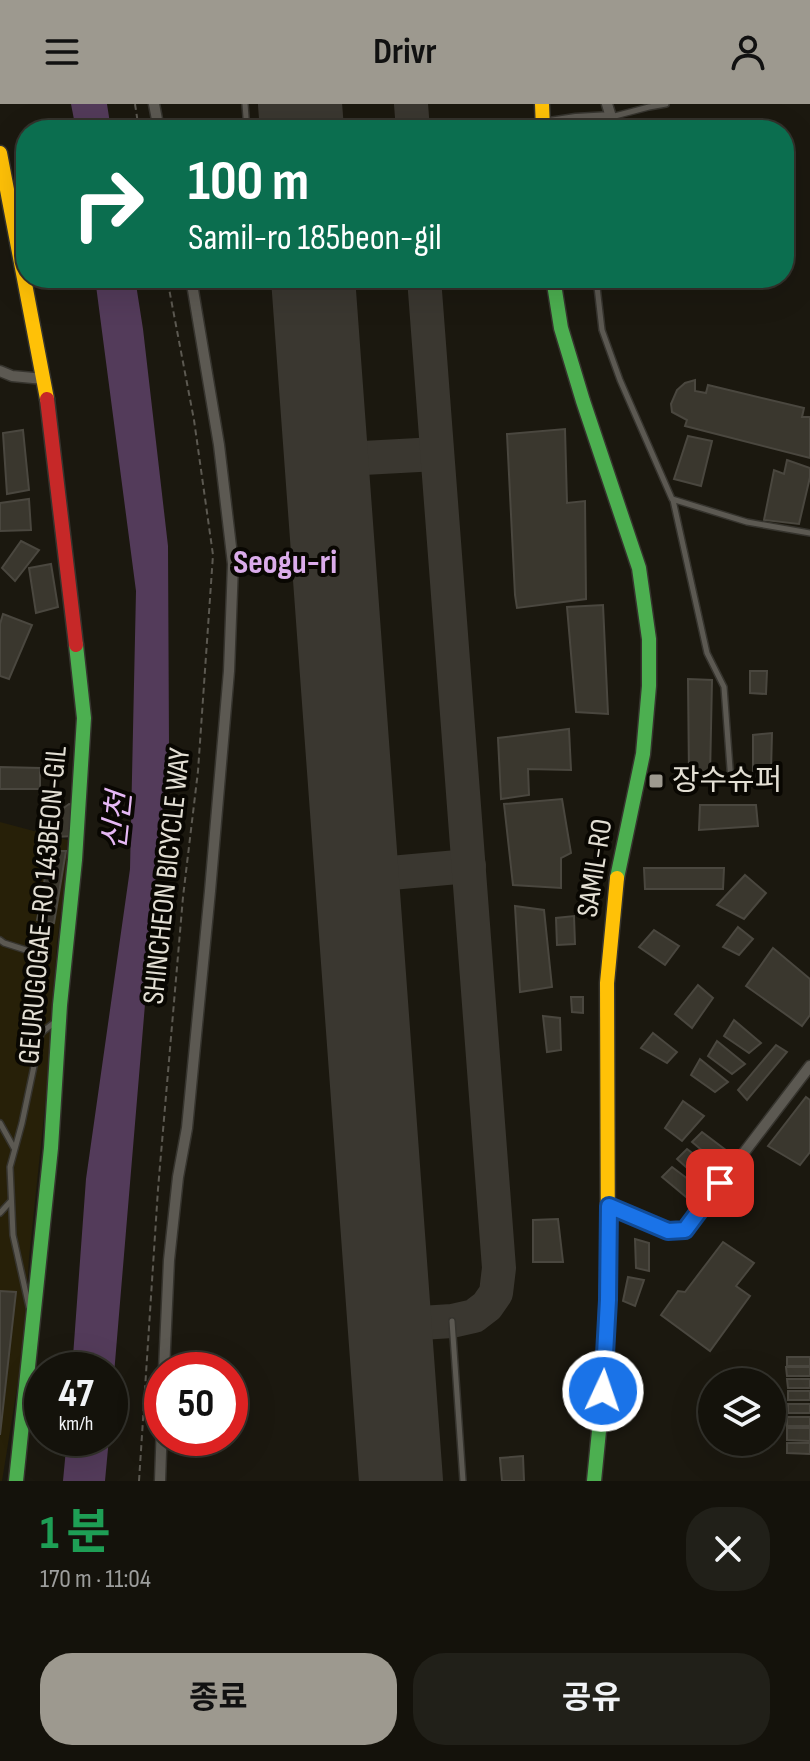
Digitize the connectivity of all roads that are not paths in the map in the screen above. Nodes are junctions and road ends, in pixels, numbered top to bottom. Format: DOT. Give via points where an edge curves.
graph roads {
  1 [pos="607,104"];
  2 [pos="666,104"];
  3 [pos="611,117"];
  4 [pos="572,120"];
  5 [pos="611,120"];
  6 [pos="0,153"];
  7 [pos="16,235"];
  8 [pos="26,288"];
  9 [pos="193,288"];
  10 [pos="555,288"];
  11 [pos="597,288"];
  12 [pos="0,371"];
  13 [pos="44,379"];
  14 [pos="672,499"];
  15 [pos="810,533"];
  16 [pos="731,782"];
  17 [pos="0,940"];
  18 [pos="29,951"];
  19 [pos="59,1018"];
  20 [pos="810,1066"];
  21 [pos="0,1123"];
  22 [pos="15,1149"];
  23 [pos="11,1200"];
  24 [pos="609,1206"];
  25 [pos="0,1213"];
  26 [pos="452,1321"];
  27 [pos="33,1327"];
  28 [pos="165,1352"];
  29 [pos="161,1456"];
  30 [pos="16,1481"];
  31 [pos="160,1481"];
  32 [pos="463,1481"];
  33 [pos="594,1481"];
  1 -- 3 [label="street"];
  2 -- 3 [label="lane"];
  3 -- 4 [label="street"];
  3 -- 5 [label="lane"];
  6 -- 7 [label="street, GEURUGOGAE-RO 143BEON-GIL"];
  8 -- 13 [label="street, GEURUGOGAE-RO 143BEON-GIL"];
  9 -- 28 [label="street" via="233,564 210,891 169,1260"];
  10 -- 24 [label="street, SAMIL-RO" via="583,401 639,568 649,639 643,754 615,889 607,983"];
  11 -- 14 [label="lane" via="602,330"];
  12 -- 13 [label="street"];
  13 -- 19 [label="street, GEURUGOGAE-RO 143BEON-GIL" via="84,718"];
  14 -- 15 [label="lane" via="747,522"];
  14 -- 16 [label="lane" via="707,653 724,687"];
  17 -- 18 [label="lane"];
  19 -- 22 [label="lane" via="41,1033"];
  19 -- 27 [label="street, GEURUGOGAE-RO 143BEON-GIL"];
  20 -- 24 [label="street" via="685,1230 668,1231"];
  21 -- 22 [label="lane"];
  22 -- 23 [label="lane"];
  23 -- 25 [label="lane"];
  23 -- 27 [label="lane" via="13,1235"];
  24 -- 33 [label="street, SAMIL-RO" via="608,1300"];
  26 -- 32 [label="lane"];
  27 -- 30 [label="street, GEURUGOGAE-RO 143BEON-GIL"];
  29 -- 31 [label="street"];
}
